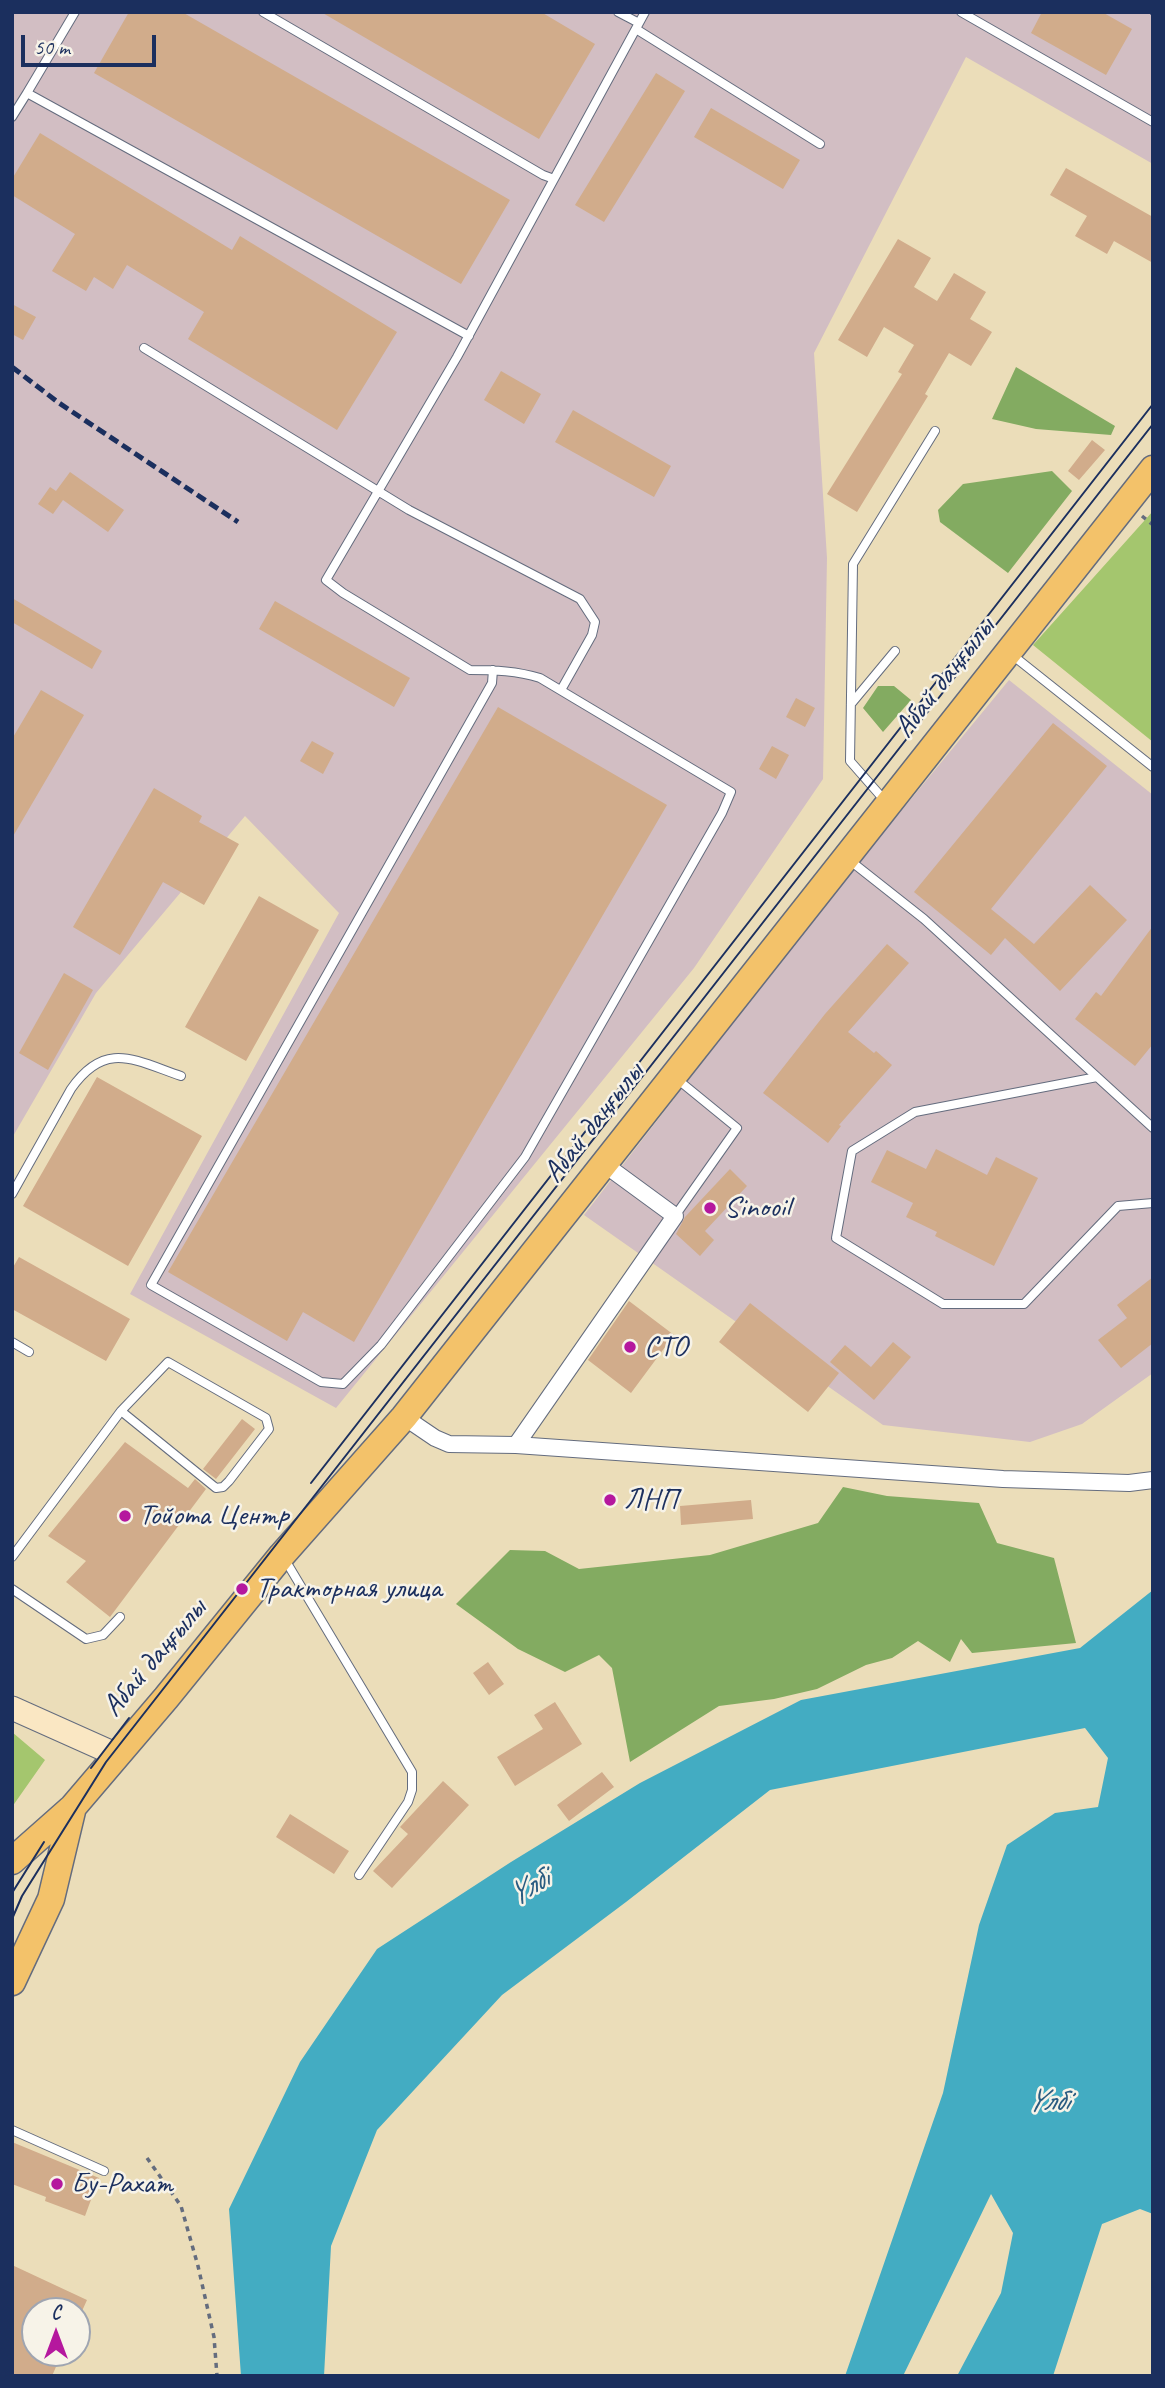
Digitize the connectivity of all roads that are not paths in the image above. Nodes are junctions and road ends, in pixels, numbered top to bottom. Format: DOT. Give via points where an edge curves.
graph roads {
  1 [pos="75,12"];
  2 [pos="263,12"];
  3 [pos="618,12"];
  4 [pos="645,12"];
  5 [pos="961,12"];
  6 [pos="638,26"];
  7 [pos="27,93"];
  8 [pos="12,117"];
  9 [pos="1153,122"];
  10 [pos="820,144"];
  11 [pos="554,179"];
  12 [pos="469,336"];
  13 [pos="144,348"];
  14 [pos="935,431"];
  15 [pos="1153,469"];
  16 [pos="378,491"];
  17 [pos="895,651"];
  18 [pos="1008,652"];
  19 [pos="493,670"];
  20 [pos="561,690"];
  21 [pos="851,704"];
  22 [pos="1153,766"];
  23 [pos="888,805"];
  24 [pos="846,857"];
  25 [pos="181,1076"];
  26 [pos="673,1076"];
  27 [pos="1097,1077"];
  28 [pos="1153,1128"];
  29 [pos="604,1164"];
  30 [pos="12,1194"];
  31 [pos="1153,1203"];
  32 [pos="675,1216"];
  33 [pos="12,1342"];
  34 [pos="29,1352"];
  35 [pos="121,1412"];
  36 [pos="404,1417"];
  37 [pos="516,1445"];
  38 [pos="1153,1480"];
  39 [pos="282,1555"];
  40 [pos="12,1557"];
  41 [pos="12,1590"];
  42 [pos="120,1617"];
  43 [pos="12,1708"];
  44 [pos="117,1755"];
  45 [pos="73,1807"];
  46 [pos="12,1861"];
  47 [pos="359,1875"];
  48 [pos="12,1982"];
  49 [pos="12,2130"];
  50 [pos="104,2171"];
  1 -- 7 [label="lane"];
  2 -- 11 [label="lane"];
  3 -- 6 [label="lane"];
  4 -- 6 [label="lane"];
  5 -- 9 [label="lane"];
  6 -- 10 [label="lane"];
  6 -- 11 [label="lane"];
  7 -- 8 [label="lane"];
  7 -- 12 [label="lane"];
  11 -- 12 [label="lane"];
  12 -- 16 [label="lane"];
  13 -- 16 [label="lane"];
  14 -- 21 [label="lane" via="853,564"];
  15 -- 18 [label="main road, Абай даңғылы"];
  16 -- 19 [label="lane" via="326,580 470,670"];
  16 -- 20 [label="lane" via="580,599 595,622"];
  17 -- 21 [label="lane"];
  18 -- 22 [label="lane"];
  18 -- 23 [label="main road, Абай даңғылы"];
  19 -- 20 [label="lane" via="540,678"];
  19 -- 20 [label="lane" via="492,683 151,1285 321,1382 343,1384 382,1345 525,1157 731,792"];
  21 -- 23 [label="lane" via="850,761"];
  23 -- 24 [label="main road, Абай даңғылы"];
  24 -- 26 [label="main road, Абай даңғылы"];
  24 -- 27 [label="lane" via="924,919"];
  25 -- 30 [label="lane" via="124,1056 93,1065 71,1089"];
  26 -- 29 [label="main road, Абай даңғылы"];
  26 -- 32 [label="lane" via="737,1128"];
  27 -- 28 [label="lane"];
  27 -- 31 [label="lane" via="915,1112 852,1151 836,1238 943,1304 1024,1304 1118,1206"];
  29 -- 32 [label="street"];
  29 -- 36 [label="main road, Абай даңғылы"];
  32 -- 37 [label="street"];
  33 -- 34 [label="lane"];
  35 -- 35 [label="lane" via="168,1362 266,1418 269,1429 229,1481 216,1488"];
  35 -- 40 [label="lane"];
  36 -- 37 [label="street" via="449,1444"];
  36 -- 39 [label="main road, Абай даңғылы"];
  37 -- 38 [label="street" via="1003,1479"];
  39 -- 44 [label="main road, Абай даңғылы"];
  39 -- 47 [label="lane" via="412,1772 408,1802"];
  41 -- 42 [label="lane" via="86,1639 103,1635"];
  43 -- 44 [label="main road"];
  44 -- 45 [label="main road, Абай даңғылы"];
  45 -- 46 [label="main road, Абай даңғылы"];
  45 -- 48 [label="main road, Абай даңғылы" via="51,1899"];
  49 -- 50 [label="lane"];
}
